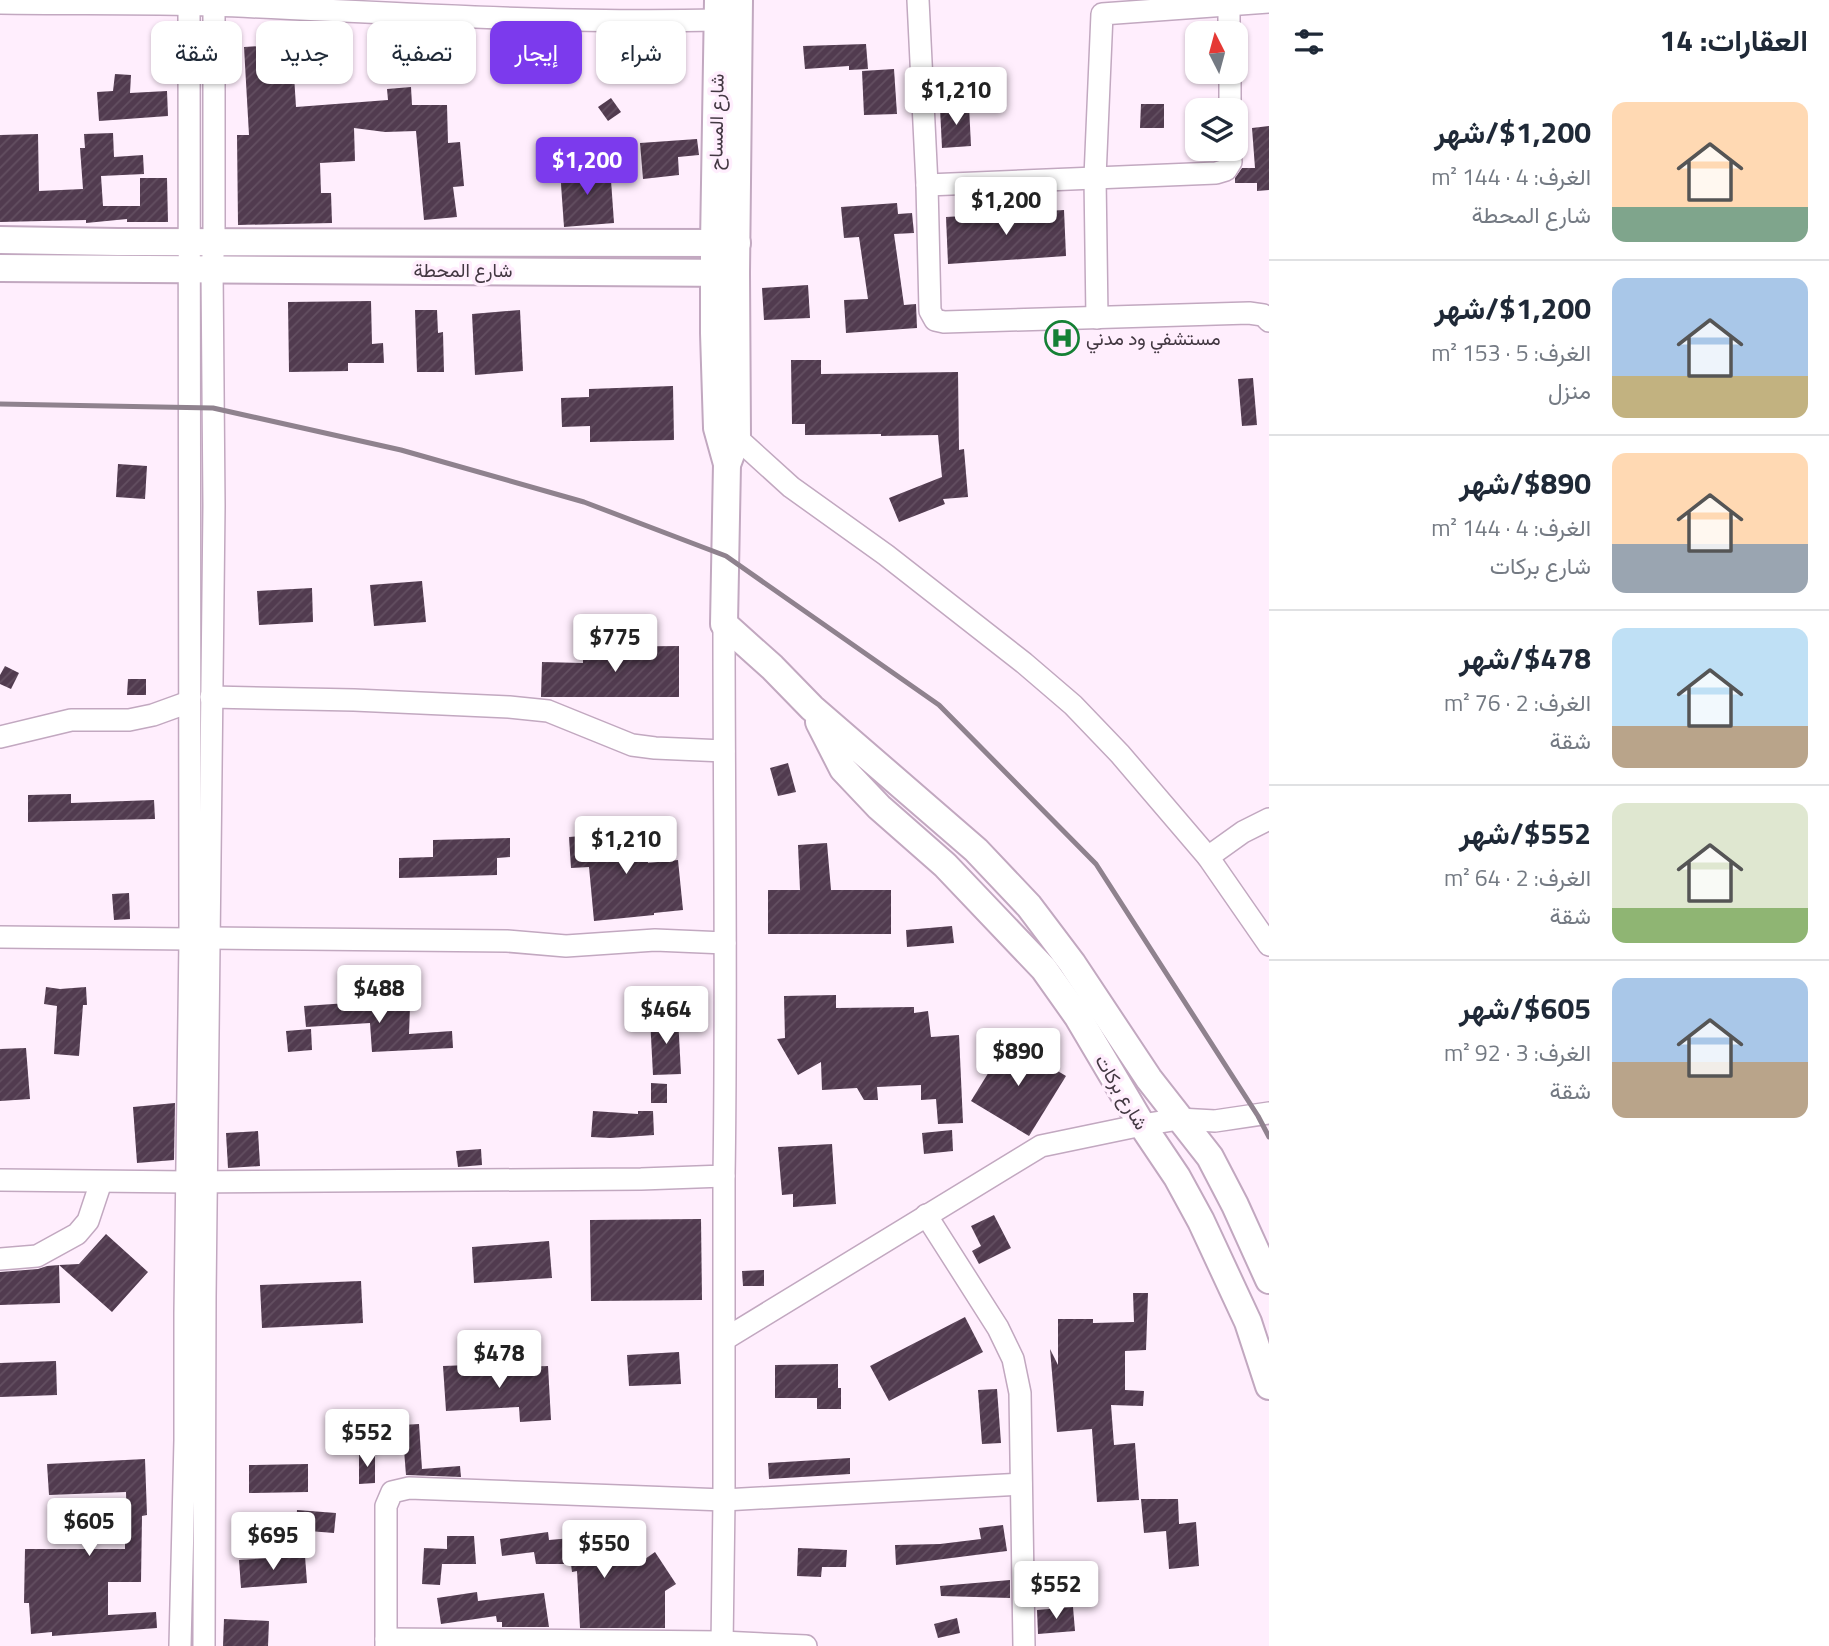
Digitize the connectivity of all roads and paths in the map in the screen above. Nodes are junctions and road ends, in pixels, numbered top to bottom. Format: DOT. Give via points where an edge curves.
graph roads {
  1 [pos="739,0"];
  2 [pos="918,0"];
  3 [pos="189,2"];
  4 [pos="1269,2"];
  5 [pos="0,3"];
  6 [pos="214,3"];
  7 [pos="1229,4"];
  8 [pos="718,10"];
  9 [pos="1229,21"];
  10 [pos="1231,161"];
  11 [pos="1095,177"];
  12 [pos="927,185"];
  13 [pos="0,240"];
  14 [pos="201,242"];
  15 [pos="725,243"];
  16 [pos="0,268"];
  17 [pos="200,269"];
  18 [pos="725,272"];
  19 [pos="1097,318"];
  20 [pos="1269,321"];
  21 [pos="727,433"];
  22 [pos="724,624"];
  23 [pos="211,697"];
  24 [pos="189,702"];
  25 [pos="812,708"];
  26 [pos="0,737"];
  27 [pos="724,751"];
  28 [pos="1269,819"];
  29 [pos="1208,857"];
  30 [pos="0,937"];
  31 [pos="199,939"];
  32 [pos="726,943"];
  33 [pos="1269,945"];
  34 [pos="1269,1113"];
  35 [pos="1179,1119"];
  36 [pos="1142,1125"];
  37 [pos="724,1176"];
  38 [pos="0,1180"];
  39 [pos="198,1181"];
  40 [pos="101,1182"];
  41 [pos="926,1215"];
  42 [pos="0,1259"];
  43 [pos="1269,1280"];
  44 [pos="725,1339"];
  45 [pos="1269,1386"];
  46 [pos="1021,1484"];
  47 [pos="724,1500"];
  48 [pos="386,1642"];
  49 [pos="722,1644"];
  50 [pos="180,1646"];
  51 [pos="204,1646"];
  52 [pos="807,1646"];
  53 [pos="1024,1646"];
  1 -- 15 [label="main road, شارع المساح"];
  2 -- 12 [label="street"];
  3 -- 5 [label="street"];
  3 -- 6 [label="street"];
  3 -- 14 [label="street"];
  4 -- 7 [label="street"];
  6 -- 8 [label="street" via="567,21 646,22"];
  6 -- 14 [label="street"];
  7 -- 9 [label="street"];
  7 -- 11 [label="street" via="1102,14"];
  8 -- 15 [label="main road, شارع المساح"];
  10 -- 11 [label="street" via="1226,170 1216,173"];
  11 -- 12 [label="street"];
  11 -- 19 [label="street"];
  12 -- 19 [label="street" via="930,311 935,320"];
  13 -- 14 [label="main road, شارع المحطة"];
  14 -- 15 [label="main road, شارع المحطة"];
  14 -- 17 [label="street"];
  15 -- 18 [label="main road"];
  16 -- 17 [label="main road, شارع المحطة"];
  17 -- 18 [label="main road, شارع المحطة"];
  17 -- 23 [label="street" via="214,506"];
  17 -- 24 [label="street"];
  18 -- 21 [label="main road"];
  19 -- 20 [label="street" via="1249,313"];
  21 -- 22 [label="main road"];
  21 -- 29 [label="street" via="1073,705"];
  22 -- 25 [label="main road, شارع بركات"];
  22 -- 27 [label="street"];
  23 -- 27 [label="street" via="548,711 632,745"];
  23 -- 31 [label="street"];
  24 -- 26 [label="street" via="129,720 71,720"];
  24 -- 31 [label="street"];
  25 -- 35 [label="main road, شارع بركات" via="976,850 1029,906"];
  25 -- 36 [label="main road, شارع بركات" via="843,769 945,865 1044,969"];
  27 -- 32 [label="street"];
  28 -- 29 [label="street"];
  29 -- 33 [label="street"];
  30 -- 31 [label="street"];
  31 -- 32 [label="street" via="566,946 656,940"];
  31 -- 39 [label="street"];
  32 -- 37 [label="street"];
  34 -- 35 [label="street" via="1215,1121"];
  35 -- 36 [label="street"];
  35 -- 43 [label="main road, شارع بركات" via="1210,1157"];
  36 -- 41 [label="street" via="1041,1146"];
  36 -- 45 [label="main road, شارع بركات" via="1201,1221 1248,1322"];
  37 -- 39 [label="street"];
  37 -- 44 [label="street"];
  38 -- 40 [label="street"];
  39 -- 40 [label="street"];
  39 -- 50 [label="street" via="185,1312"];
  39 -- 51 [label="street" via="205,1297"];
  40 -- 42 [label="street" via="88,1221 77,1234 37,1256"];
  41 -- 44 [label="street"];
  41 -- 46 [label="street" via="1013,1359 1020,1393"];
  44 -- 47 [label="street"];
  46 -- 47 [label="street"];
  46 -- 53 [label="street"];
  47 -- 48 [label="street" via="409,1488 392,1492 386,1506"];
  47 -- 49 [label="street"];
  48 -- 49 [label="street"];
  49 -- 52 [label="street"];
}
